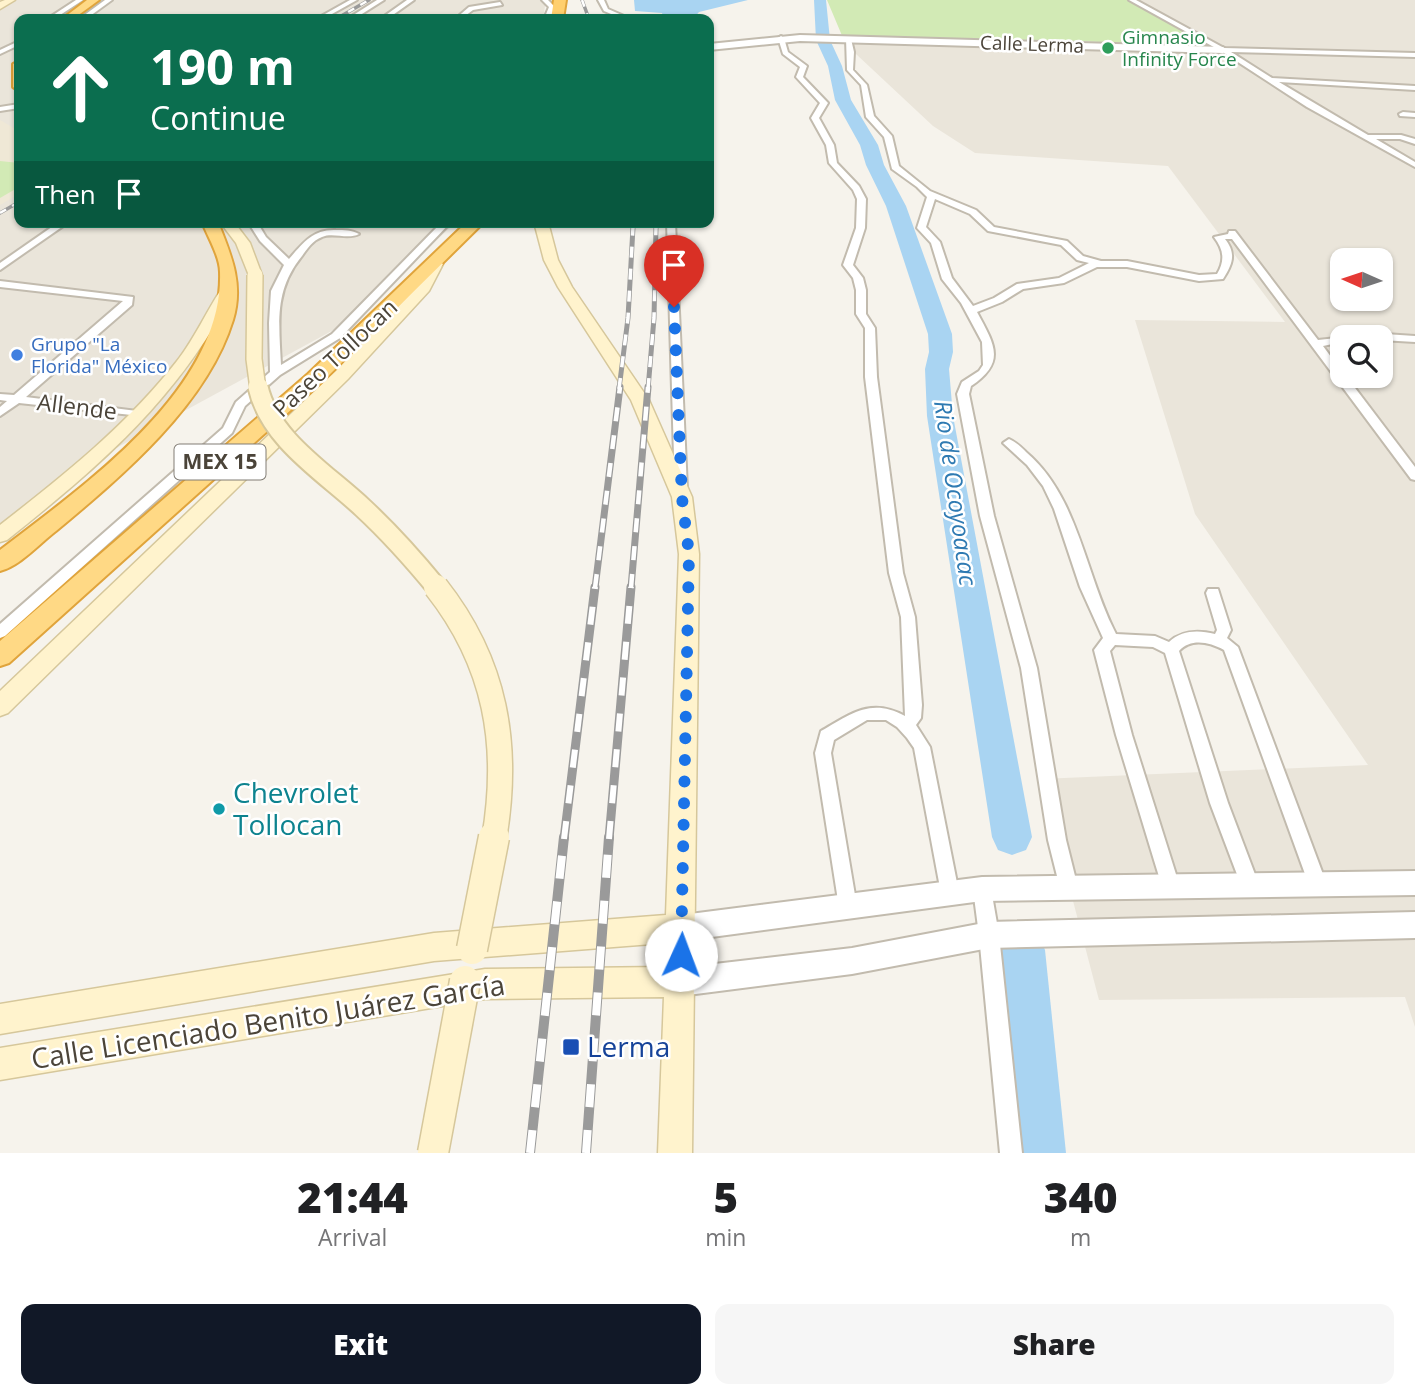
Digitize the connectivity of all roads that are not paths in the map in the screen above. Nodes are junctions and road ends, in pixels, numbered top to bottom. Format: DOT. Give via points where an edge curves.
graph roads {
  1 [pos="11,0"];
  2 [pos="80,0"];
  3 [pos="94,0"];
  4 [pos="109,0"];
  5 [pos="354,0"];
  6 [pos="381,0"];
  7 [pos="411,0"];
  8 [pos="601,0"];
  9 [pos="1132,0"];
  10 [pos="500,4"];
  11 [pos="0,6"];
  12 [pos="58,14"];
  13 [pos="74,14"];
  14 [pos="89,14"];
  15 [pos="328,14"];
  16 [pos="358,14"];
  17 [pos="391,14"];
  18 [pos="464,14"];
  19 [pos="616,14"];
  20 [pos="816,36"];
  21 [pos="829,36"];
  22 [pos="781,38"];
  23 [pos="848,39"];
  24 [pos="986,41"];
  25 [pos="714,44"];
  26 [pos="714,45"];
  27 [pos="1219,48"];
  28 [pos="1415,55"];
  29 [pos="1271,79"];
  30 [pos="1415,88"];
  31 [pos="1403,114"];
  32 [pos="1415,115"];
  33 [pos="1365,137"];
  34 [pos="1415,142"];
  35 [pos="1415,165"];
  36 [pos="929,193"];
  37 [pos="56,228"];
  38 [pos="213,228"];
  39 [pos="231,228"];
  40 [pos="256,228"];
  41 [pos="441,228"];
  42 [pos="470,228"];
  43 [pos="543,228"];
  44 [pos="670,228"];
  45 [pos="354,234"];
  46 [pos="1100,263"];
  47 [pos="436,264"];
  48 [pos="289,265"];
  49 [pos="0,267"];
  50 [pos="242,280"];
  51 [pos="0,284"];
  52 [pos="971,311"];
  53 [pos="1393,337"];
  54 [pos="1415,339"];
  55 [pos="1330,342"];
  56 [pos="1315,344"];
  57 [pos="276,373"];
  58 [pos="0,397"];
  59 [pos="17,400"];
  60 [pos="0,414"];
  61 [pos="137,414"];
  62 [pos="1009,443"];
  63 [pos="1415,475"];
  64 [pos="682,498"];
  65 [pos="0,534"];
  66 [pos="0,563"];
  67 [pos="1213,593"];
  68 [pos="0,632"];
  69 [pos="1111,639"];
  70 [pos="1219,639"];
  71 [pos="1171,650"];
  72 [pos="0,656"];
  73 [pos="0,706"];
  74 [pos="906,725"];
  75 [pos="1415,883"];
  76 [pos="1318,884"];
  77 [pos="1250,885"];
  78 [pos="1171,887"];
  79 [pos="1069,888"];
  80 [pos="982,889"];
  81 [pos="950,893"];
  82 [pos="848,907"];
  83 [pos="1415,925"];
  84 [pos="682,928"];
  85 [pos="989,935"];
  86 [pos="680,982"];
  87 [pos="0,1019"];
  88 [pos="0,1064"];
  89 [pos="433,1153"];
  90 [pos="675,1153"];
  91 [pos="1011,1153"];
  1 -- 11 [label="main road"];
  2 -- 12 [label="street"];
  3 -- 13 [label="highway"];
  4 -- 14 [label="street"];
  5 -- 15 [label="street"];
  6 -- 16 [label="street"];
  7 -- 17 [label="street"];
  8 -- 19 [label="street" via="606,10"];
  9 -- 27 [label="street"];
  10 -- 18 [label="street" via="471,8"];
  20 -- 21 [label="street, Calle Lerma"];
  20 -- 22 [label="street"];
  20 -- 25 [label="street" via="781,34"];
  21 -- 23 [label="street, Calle Lerma"];
  21 -- 24 [label="street, Calle Lerma"];
  22 -- 26 [label="street"];
  22 -- 74 [label="street" via="788,59 804,66 799,78 824,103 815,118 834,154 833,163 863,201 861,236 848,265 858,278 860,314 870,328 871,377 896,573 908,617 914,705"];
  23 -- 24 [label="street, Calle Lerma"];
  23 -- 36 [label="street" via="850,70 864,85 870,117 888,136 895,167"];
  24 -- 27 [label="street, Calle Lerma"];
  27 -- 28 [label="street, Calle Lerma"];
  27 -- 29 [label="street"];
  29 -- 30 [label="street"];
  29 -- 33 [label="street"];
  31 -- 32 [label="street"];
  33 -- 34 [label="street" via="1401,137"];
  33 -- 35 [label="street"];
  36 -- 46 [label="street" via="973,212 991,229 1065,243 1080,258"];
  36 -- 52 [label="street" via="931,202 921,216 921,229 935,243 947,279"];
  37 -- 49 [label="street"];
  38 -- 50 [label="highway, MEX 15"];
  39 -- 50 [label="main road" via="250,256"];
  40 -- 48 [label="street"];
  41 -- 57 [label="street" via="336,336"];
  42 -- 47 [label="highway, Paseo Tollocan / MEX 15"];
  43 -- 64 [label="main road" via="565,287 640,400"];
  44 -- 64 [label="street"];
  45 -- 48 [label="street" via="323,232"];
  46 -- 52 [label="street" via="1062,281 1020,286"];
  46 -- 56 [label="street" via="1220,277 1228,263 1219,237 1233,234"];
  47 -- 72 [label="highway, Paseo Tollocan / MEX 15" via="315,378"];
  47 -- 73 [label="main road" via="424,288 342,375"];
  48 -- 57 [label="street" via="276,291"];
  50 -- 61 [label="main road" via="189,355"];
  50 -- 66 [label="highway, MEX 15" via="209,354 166,416 93,488"];
  50 -- 89 [label="main road, bridge" via="256,319 252,367 264,405 315,467 394,538 443,593 475,644 498,719 500,806"];
  51 -- 59 [label="street" via="129,299"];
  52 -- 79 [label="street" via="986,342 988,365 966,384 963,394 987,516 1029,668"];
  53 -- 54 [label="street"];
  55 -- 56 [label="street"];
  56 -- 63 [label="street"];
  57 -- 68 [label="street" via="240,404 228,430"];
  58 -- 59 [label="street, Allende"];
  59 -- 60 [label="street"];
  59 -- 61 [label="street, Allende"];
  61 -- 65 [label="main road" via="66,482"];
  62 -- 69 [label="street" via="1040,469 1056,494 1096,613"];
  64 -- 84 [label="main road" via="689,554"];
  67 -- 70 [label="street" via="1224,630"];
  69 -- 71 [label="street" via="1156,642"];
  69 -- 78 [label="street" via="1102,650"];
  70 -- 71 [label="street" via="1183,639"];
  70 -- 76 [label="street" via="1230,647"];
  71 -- 77 [label="street"];
  74 -- 81 [label="street" via="922,747"];
  74 -- 82 [label="street" via="888,714 865,714 827,736 823,753"];
  75 -- 76 [label="street, Calle Licenciado Benito Juárez García"];
  76 -- 77 [label="street, Calle Licenciado Benito Juárez García"];
  77 -- 78 [label="street, Calle Licenciado Benito Juárez García"];
  78 -- 79 [label="street, Calle Licenciado Benito Juárez García"];
  79 -- 80 [label="street, Calle Licenciado Benito Juárez García"];
  80 -- 81 [label="street, Calle Licenciado Benito Juárez García"];
  80 -- 85 [label="street"];
  81 -- 82 [label="street, Calle Licenciado Benito Juárez García"];
  82 -- 84 [label="street, Calle Licenciado Benito Juárez García"];
  83 -- 85 [label="street, Calle Licenciado Benito Juárez García"];
  84 -- 86 [label="main road"];
  84 -- 87 [label="main road, Calle Licenciado Benito Juárez García" via="434,947"];
  85 -- 86 [label="street, Calle Licenciado Benito Juárez García" via="852,961"];
  85 -- 91 [label="street"];
  86 -- 88 [label="main road, Calle Licenciado Benito Juárez García" via="485,984"];
  86 -- 90 [label="main road"];
}
